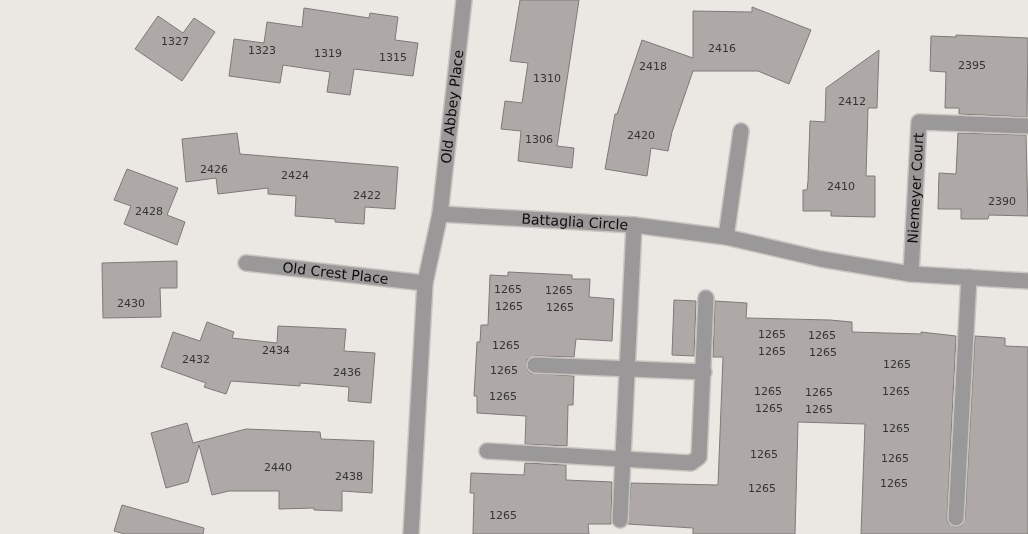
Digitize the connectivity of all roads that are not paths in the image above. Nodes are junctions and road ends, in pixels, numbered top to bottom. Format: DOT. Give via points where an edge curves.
graph roads {
  1 [pos="464,0"];
  2 [pos="1028,126"];
  3 [pos="741,131"];
  4 [pos="440,214"];
  5 [pos="634,224"];
  6 [pos="726,236"];
  7 [pos="246,263"];
  8 [pos="911,274"];
  9 [pos="969,277"];
  10 [pos="1028,281"];
  11 [pos="425,283"];
  12 [pos="706,298"];
  13 [pos="535,365"];
  14 [pos="626,368"];
  15 [pos="704,372"];
  16 [pos="487,451"];
  17 [pos="622,460"];
  18 [pos="956,518"];
  19 [pos="620,520"];
  20 [pos="411,534"];
  1 -- 4 [label="street, Old Abbey Place"];
  2 -- 8 [label="street, Niemeyer Court" via="919,122"];
  3 -- 6 [label="street"];
  4 -- 5 [label="street, Battaglia Circle"];
  4 -- 11 [label="street"];
  5 -- 6 [label="street, Battaglia Circle"];
  5 -- 14 [label="street"];
  6 -- 8 [label="street, Battaglia Circle" via="820,259"];
  7 -- 11 [label="street, Old Crest Place"];
  8 -- 9 [label="street, Battaglia Circle"];
  9 -- 10 [label="street, Battaglia Circle"];
  9 -- 18 [label="street"];
  11 -- 20 [label="street"];
  12 -- 15 [label="street"];
  13 -- 14 [label="street"];
  14 -- 15 [label="street"];
  14 -- 17 [label="street"];
  15 -- 17 [label="street" via="699,457 691,463"];
  16 -- 17 [label="street"];
  17 -- 19 [label="street"];
}
